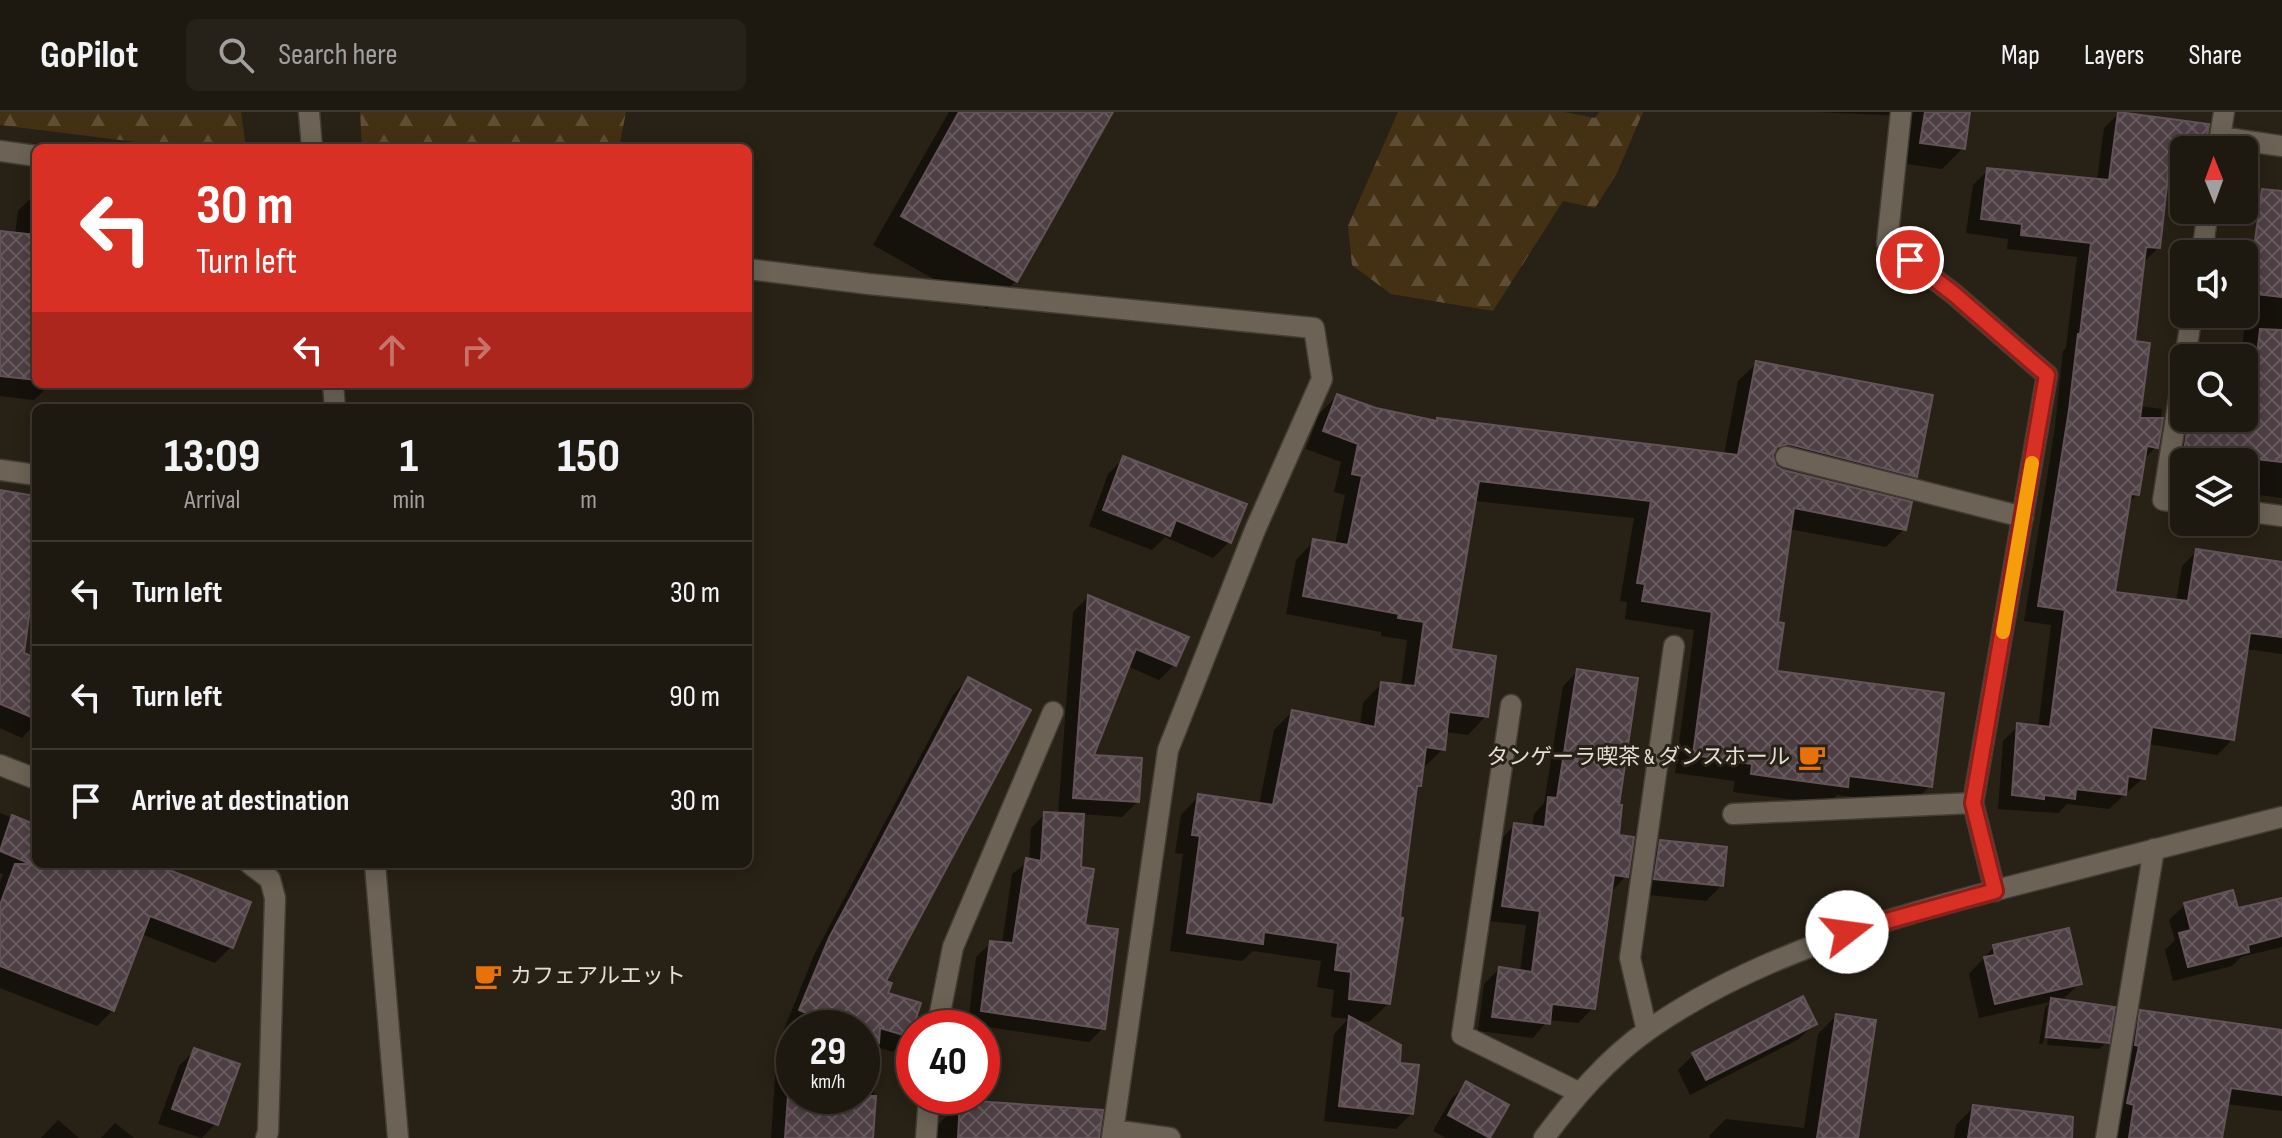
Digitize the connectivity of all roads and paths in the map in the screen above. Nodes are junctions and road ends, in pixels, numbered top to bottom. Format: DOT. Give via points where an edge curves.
graph roads {
  1 [pos="309,112"];
  2 [pos="1901,112"];
  3 [pos="2224,112"];
  4 [pos="2220,136"];
  5 [pos="312,144"];
  6 [pos="2258,145"];
  7 [pos="2282,146"];
  8 [pos="0,151"];
  9 [pos="32,155"];
  10 [pos="752,269"];
  11 [pos="2170,456"];
  12 [pos="1786,457"];
  13 [pos="0,470"];
  14 [pos="32,474"];
  15 [pos="2170,501"];
  16 [pos="2258,513"];
  17 [pos="2282,516"];
  18 [pos="2023,517"];
  19 [pos="1674,646"];
  20 [pos="1511,705"];
  21 [pos="1053,712"];
  22 [pos="1,768"];
  23 [pos="32,778"];
  24 [pos="1973,803"];
  25 [pos="1733,814"];
  26 [pos="2282,817"];
  27 [pos="2154,849"];
  28 [pos="255,868"];
  29 [pos="375,868"];
  30 [pos="1995,891"];
  31 [pos="941,1010"];
  32 [pos="1647,1031"];
  33 [pos="1578,1092"];
  34 [pos="928,1114"];
  35 [pos="1112,1134"];
  36 [pos="266,1138"];
  37 [pos="398,1138"];
  38 [pos="926,1138"];
  39 [pos="1170,1138"];
  40 [pos="1544,1138"];
  41 [pos="2106,1138"];
  1 -- 5 [label="street"];
  2 -- 18 [label="street" via="1887,243 2047,375"];
  3 -- 4 [label="street"];
  6 -- 7 [label="street"];
  8 -- 9 [label="street"];
  10 -- 35 [label="street" via="1314,328 1322,379 1168,750"];
  11 -- 15 [label="street" via="2163,500"];
  12 -- 18 [label="street"];
  13 -- 14 [label="street"];
  16 -- 17 [label="street"];
  18 -- 24 [label="street"];
  19 -- 32 [label="street" via="1630,958"];
  20 -- 33 [label="street" via="1462,1035"];
  21 -- 31 [label="street" via="953,947"];
  22 -- 23 [label="street"];
  24 -- 25 [label="street"];
  24 -- 30 [label="street"];
  26 -- 27 [label="street"];
  27 -- 30 [label="street"];
  27 -- 41 [label="street"];
  28 -- 36 [label="street" via="270,879 275,898"];
  29 -- 37 [label="street"];
  30 -- 32 [label="street" via="1835,937 1746,976"];
  32 -- 33 [label="street"];
  33 -- 40 [label="street"];
  34 -- 38 [label="street"];
  35 -- 39 [label="street"];
}
